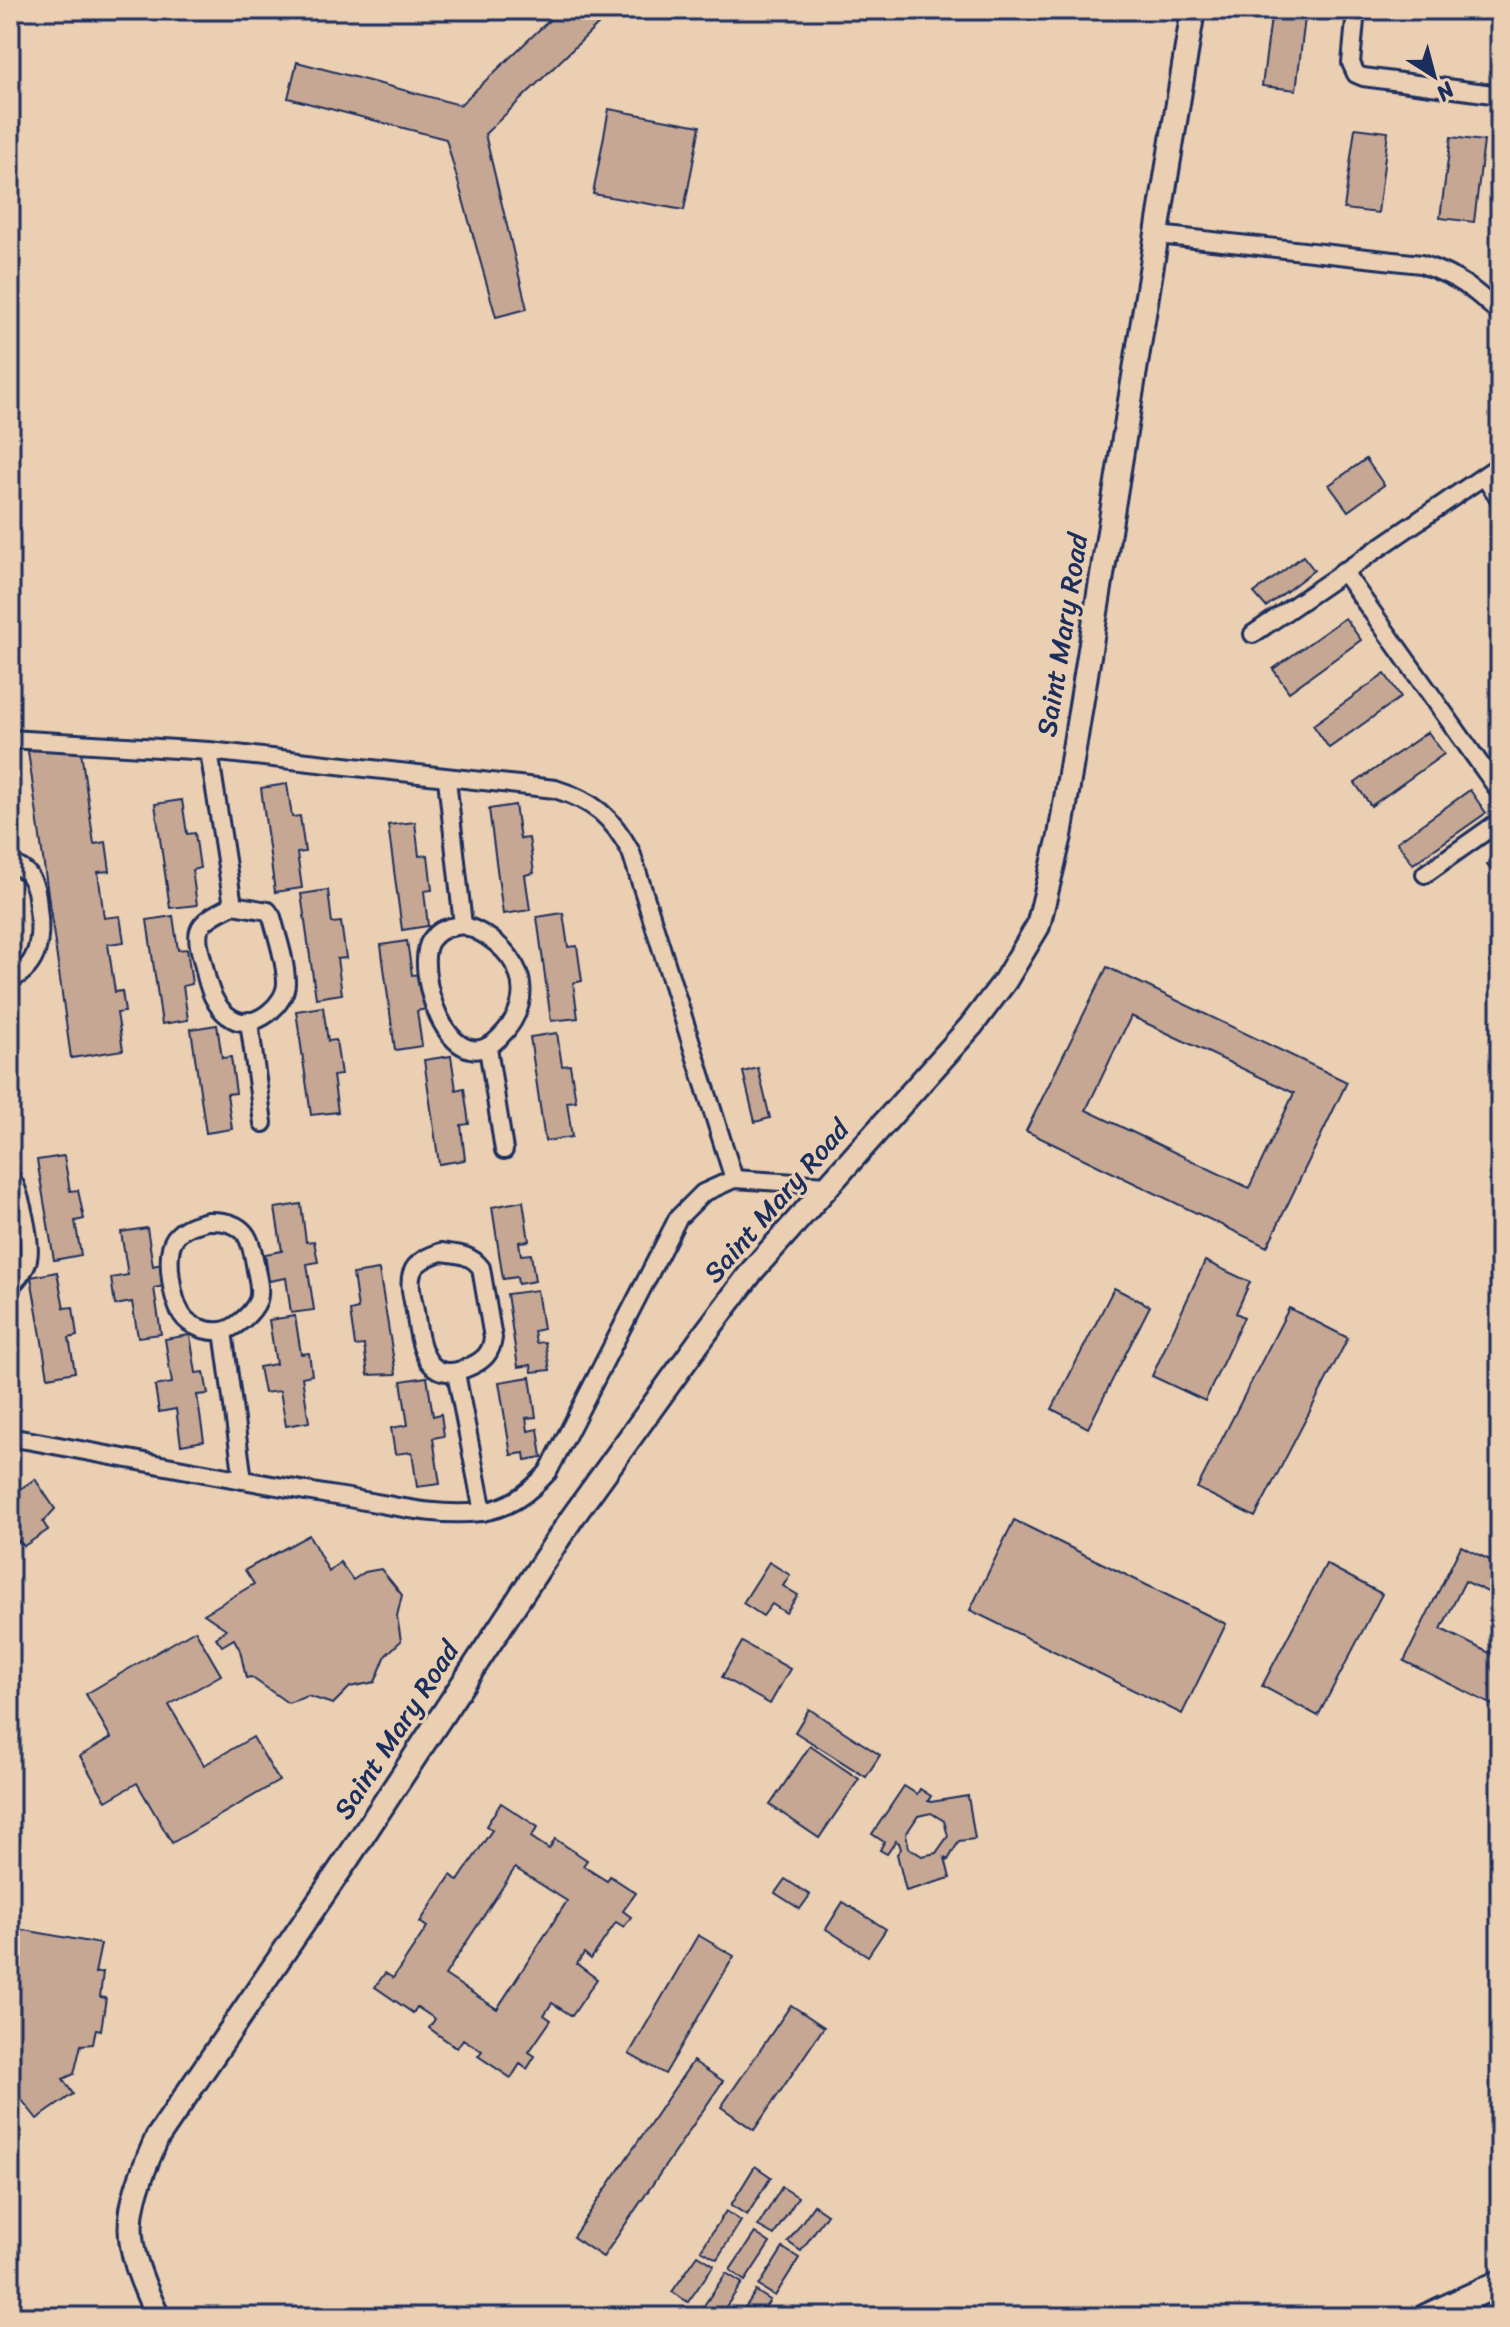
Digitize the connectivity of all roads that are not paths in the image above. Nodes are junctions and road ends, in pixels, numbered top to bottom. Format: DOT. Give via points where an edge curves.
graph roads {
  1 [pos="1193,10"];
  2 [pos="1356,10"];
  3 [pos="1500,95"];
  4 [pos="1158,235"];
  5 [pos="1500,314"];
  6 [pos="1500,465"];
  7 [pos="1484,477"];
  8 [pos="1500,499"];
  9 [pos="1343,571"];
  10 [pos="1253,634"];
  11 [pos="10,739"];
  12 [pos="209,751"];
  13 [pos="447,779"];
  14 [pos="1500,792"];
  15 [pos="1500,821"];
  16 [pos="10,862"];
  17 [pos="1425,874"];
  18 [pos="233,905"];
  19 [pos="463,925"];
  20 [pos="10,980"];
  21 [pos="249,1021"];
  22 [pos="488,1048"];
  23 [pos="263,1123"];
  24 [pos="504,1150"];
  25 [pos="10,1177"];
  26 [pos="734,1179"];
  27 [pos="828,1185"];
  28 [pos="10,1287"];
  29 [pos="223,1331"];
  30 [pos="456,1373"];
  31 [pos="10,1437"];
  32 [pos="243,1480"];
  33 [pos="483,1512"];
  34 [pos="1500,2283"];
  35 [pos="158,2317"];
  36 [pos="1426,2317"];
  1 -- 4 [label="street, Saint Mary Road"];
  2 -- 3 [label="street" via="1351,63 1356,74"];
  4 -- 5 [label="street" via="1421,264 1470,286"];
  4 -- 27 [label="street, Saint Mary Road" via="1060,836 1038,926 988,1006"];
  6 -- 7 [label="street"];
  7 -- 8 [label="street"];
  7 -- 9 [label="street"];
  9 -- 10 [label="street"];
  9 -- 14 [label="street"];
  11 -- 12 [label="street"];
  12 -- 13 [label="street"];
  12 -- 18 [label="street"];
  13 -- 19 [label="street"];
  13 -- 26 [label="street" via="576,795 594,804 619,831"];
  15 -- 17 [label="street"];
  16 -- 20 [label="street" via="29,875 36,889 41,932 37,952"];
  18 -- 21 [label="street" via="200,929 201,955 220,1007 234,1020"];
  18 -- 21 [label="street" via="268,911 285,971 281,1002"];
  19 -- 22 [label="street" via="498,944 518,971 522,987 517,1017"];
  19 -- 22 [label="street" via="444,928 429,941 425,960 430,987 454,1039 463,1048"];
  21 -- 23 [label="street"];
  22 -- 24 [label="street"];
  25 -- 28 [label="street" via="17,1186 29,1249 28,1261"];
  26 -- 27 [label="street"];
  26 -- 33 [label="street" via="703,1193 678,1218 548,1472 512,1504"];
  27 -- 35 [label="street, Saint Mary Road" via="744,1282 572,1518 157,2138 137,2183 129,2229 137,2267"];
  29 -- 29 [label="street" via="198,1328 182,1315 169,1262 176,1237 208,1221 232,1224 252,1242 259,1292 252,1309"];
  29 -- 32 [label="street"];
  30 -- 30 [label="street" via="426,1361 411,1286 412,1272 425,1257 441,1252 467,1256 481,1268 493,1338 482,1361"];
  30 -- 33 [label="street"];
  31 -- 32 [label="street"];
  32 -- 33 [label="street" via="447,1514"];
  34 -- 36 [label="main road"];
}
